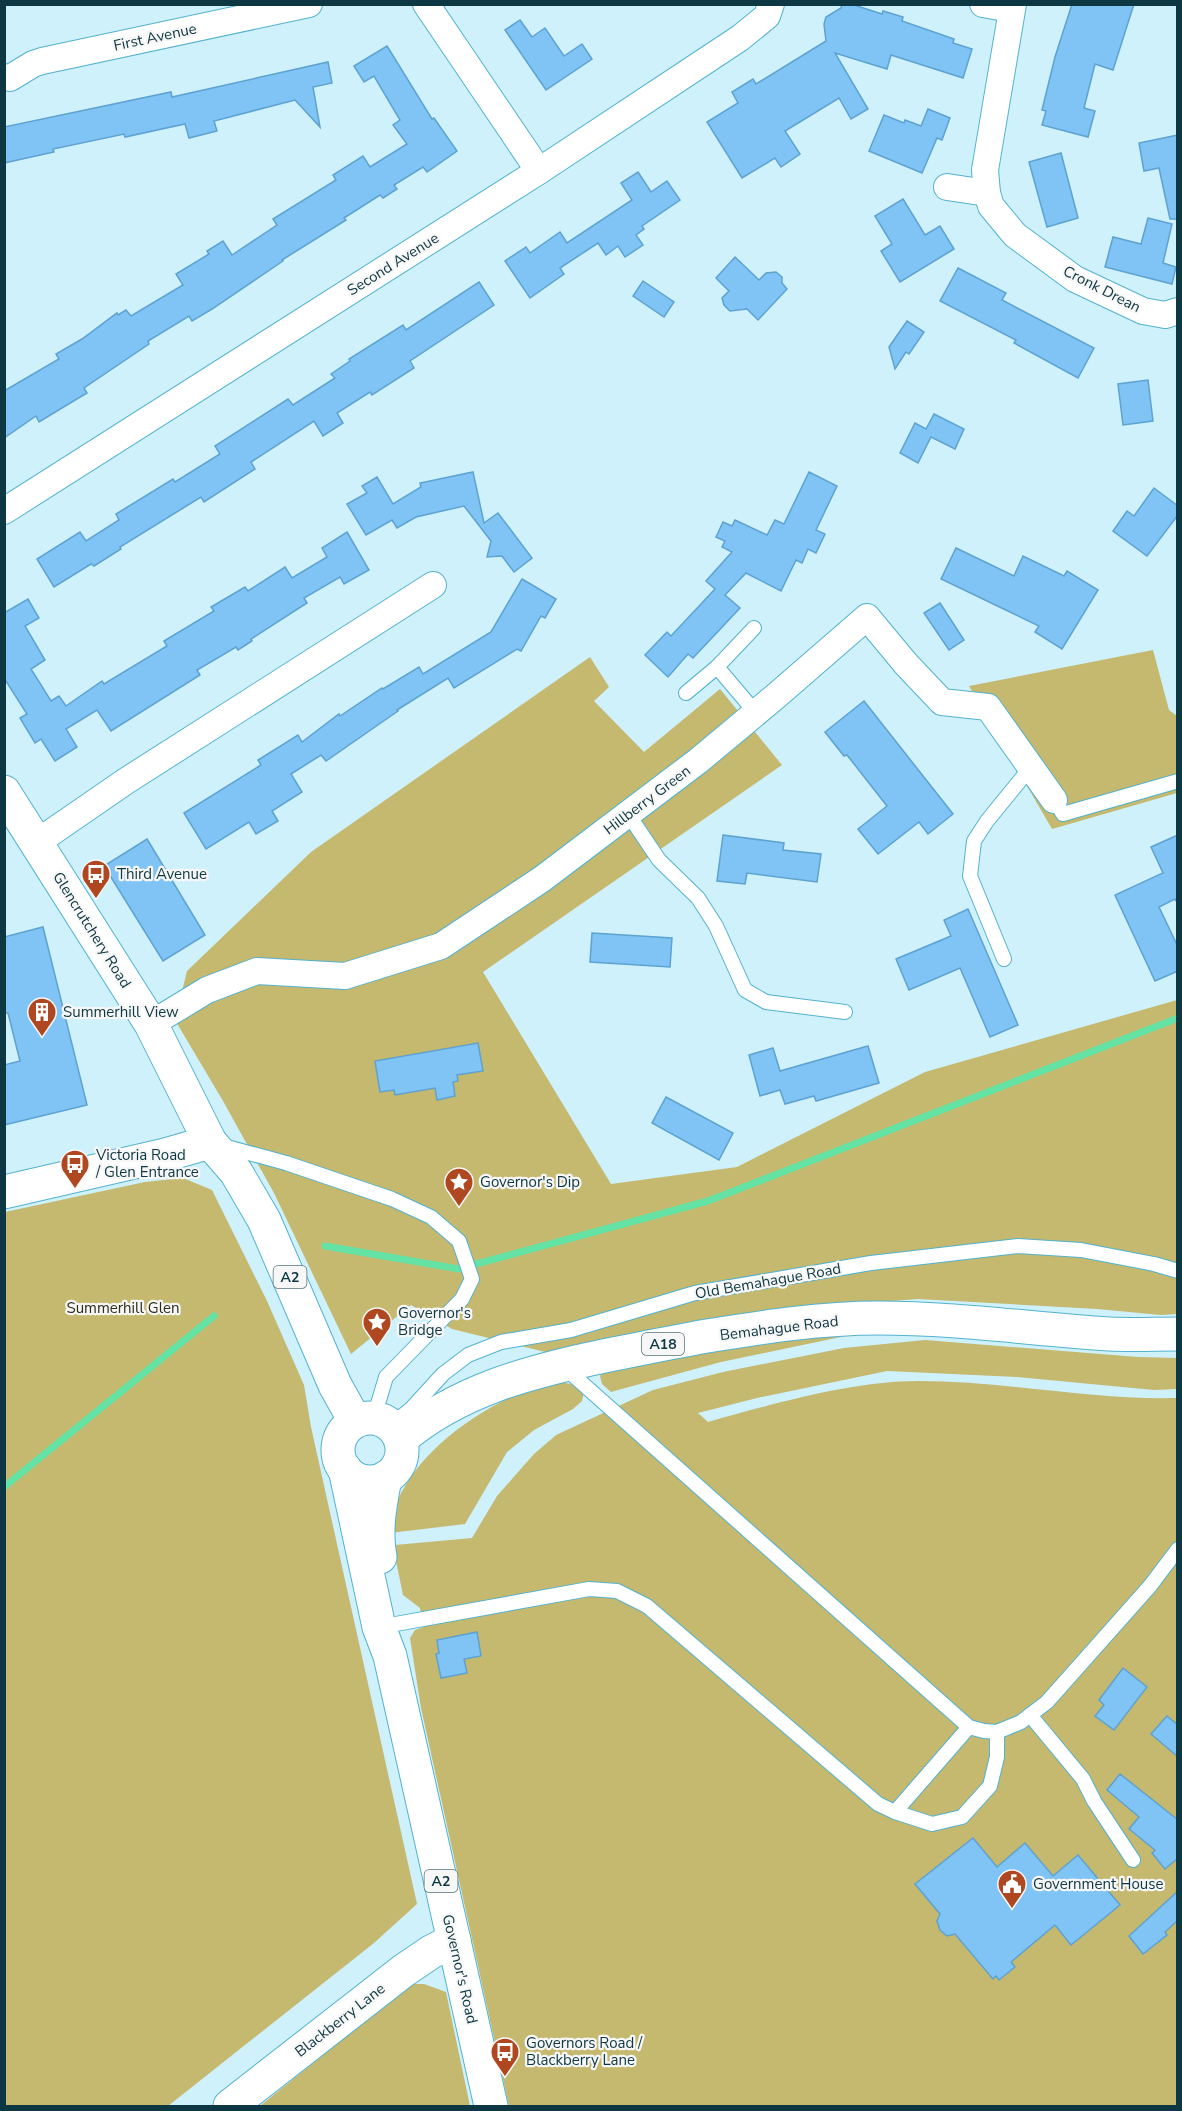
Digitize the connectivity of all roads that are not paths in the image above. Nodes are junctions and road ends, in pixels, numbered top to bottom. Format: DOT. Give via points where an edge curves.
graph roads {
  1 [pos="309,4"];
  2 [pos="426,4"];
  3 [pos="771,4"];
  4 [pos="983,4"];
  5 [pos="1012,7"];
  6 [pos="4,77"];
  7 [pos="539,171"];
  8 [pos="946,187"];
  9 [pos="987,193"];
  10 [pos="1178,311"];
  11 [pos="4,511"];
  12 [pos="433,585"];
  13 [pos="754,628"];
  14 [pos="717,667"];
  15 [pos="686,693"];
  16 [pos="756,713"];
  17 [pos="1031,767"];
  18 [pos="1178,781"];
  19 [pos="4,792"];
  20 [pos="1054,800"];
  21 [pos="628,814"];
  22 [pos="36,843"];
  23 [pos="1004,959"];
  24 [pos="845,1012"];
  25 [pos="151,1024"];
  26 [pos="210,1142"];
  27 [pos="4,1192"];
  28 [pos="1178,1271"];
  29 [pos="1178,1334"];
  30 [pos="562,1365"];
  31 [pos="380,1426"];
  32 [pos="345,1469"];
  33 [pos="385,1478"];
  34 [pos="1178,1549"];
  35 [pos="387,1636"];
  36 [pos="1030,1715"];
  37 [pos="969,1727"];
  38 [pos="997,1732"];
  39 [pos="895,1812"];
  40 [pos="1133,1860"];
  41 [pos="454,1940"];
  42 [pos="230,2106"];
  43 [pos="491,2106"];
  1 -- 6 [label="street, First Avenue" via="42,61 10,78"];
  2 -- 7 [label="street"];
  3 -- 7 [label="street, Second Avenue" via="767,16 740,38"];
  4 -- 5 [label="street, Cronk Drean"];
  5 -- 9 [label="street, Cronk Drean" via="986,170"];
  7 -- 11 [label="street, Second Avenue"];
  8 -- 9 [label="street"];
  9 -- 10 [label="street, Cronk Drean" via="991,206 1015,235 1075,279 1143,311 1165,315"];
  12 -- 22 [label="street"];
  13 -- 14 [label="lane"];
  14 -- 15 [label="lane"];
  14 -- 16 [label="lane"];
  16 -- 17 [label="street, Hillberry Green" via="867,617 942,702 988,707"];
  16 -- 21 [label="street, Hillberry Green"];
  17 -- 20 [label="street, Hillberry Green"];
  17 -- 23 [label="lane" via="974,841 970,876"];
  18 -- 20 [label="lane" via="1063,814"];
  19 -- 22 [label="main road, Glencrutchery Road / A2"];
  21 -- 24 [label="lane" via="659,861 698,898 716,926 745,990 766,1002"];
  21 -- 25 [label="street, Hillberry Green" via="542,879 441,946 345,976 257,971 207,990"];
  22 -- 25 [label="main road, Glencrutchery Road / A2"];
  25 -- 26 [label="main road, Glencrutchery Road / A2"];
  26 -- 27 [label="main road"];
  26 -- 31 [label="main road, Glencrutchery Road / A2" via="236,1172 264,1220 335,1385"];
  26 -- 31 [label="lane" via="392,1199 431,1217 459,1241 472,1279 462,1299 386,1377"];
  28 -- 31 [label="lane, Old Bemahague Road" via="1081,1250 1018,1246 871,1263 695,1293 571,1330 501,1342 468,1355 443,1374 411,1409"];
  29 -- 30 [label="main road, Bemahague Road / A18" via="1112,1334 877,1318 777,1325"];
  30 -- 31 [label="main road, Bemahague Road / A18" via="486,1389 421,1422"];
  30 -- 37 [label="lane"];
  31 -- 32 [label="main road, A2" via="346,1428 338,1448"];
  31 -- 33 [label="main road, A2" via="402,1458"];
  32 -- 33 [label="main road" via="359,1480"];
  32 -- 35 [label="main road, Governor's Road / A2"];
  33 -- 35 [label="main road, Governor's Road / A2" via="377,1539"];
  34 -- 36 [label="lane" via="1055,1693"];
  35 -- 39 [label="lane" via="589,1589 617,1592 646,1606 878,1804"];
  35 -- 41 [label="main road, Governor's Road / A2"];
  36 -- 38 [label="lane"];
  36 -- 40 [label="lane" via="1083,1779"];
  37 -- 38 [label="lane"];
  37 -- 39 [label="lane"];
  38 -- 39 [label="lane" via="997,1757 990,1786 962,1817 932,1824"];
  41 -- 42 [label="main road, Blackberry Lane" via="403,1971"];
  41 -- 43 [label="main road, Governor's Road / A2"];
}
